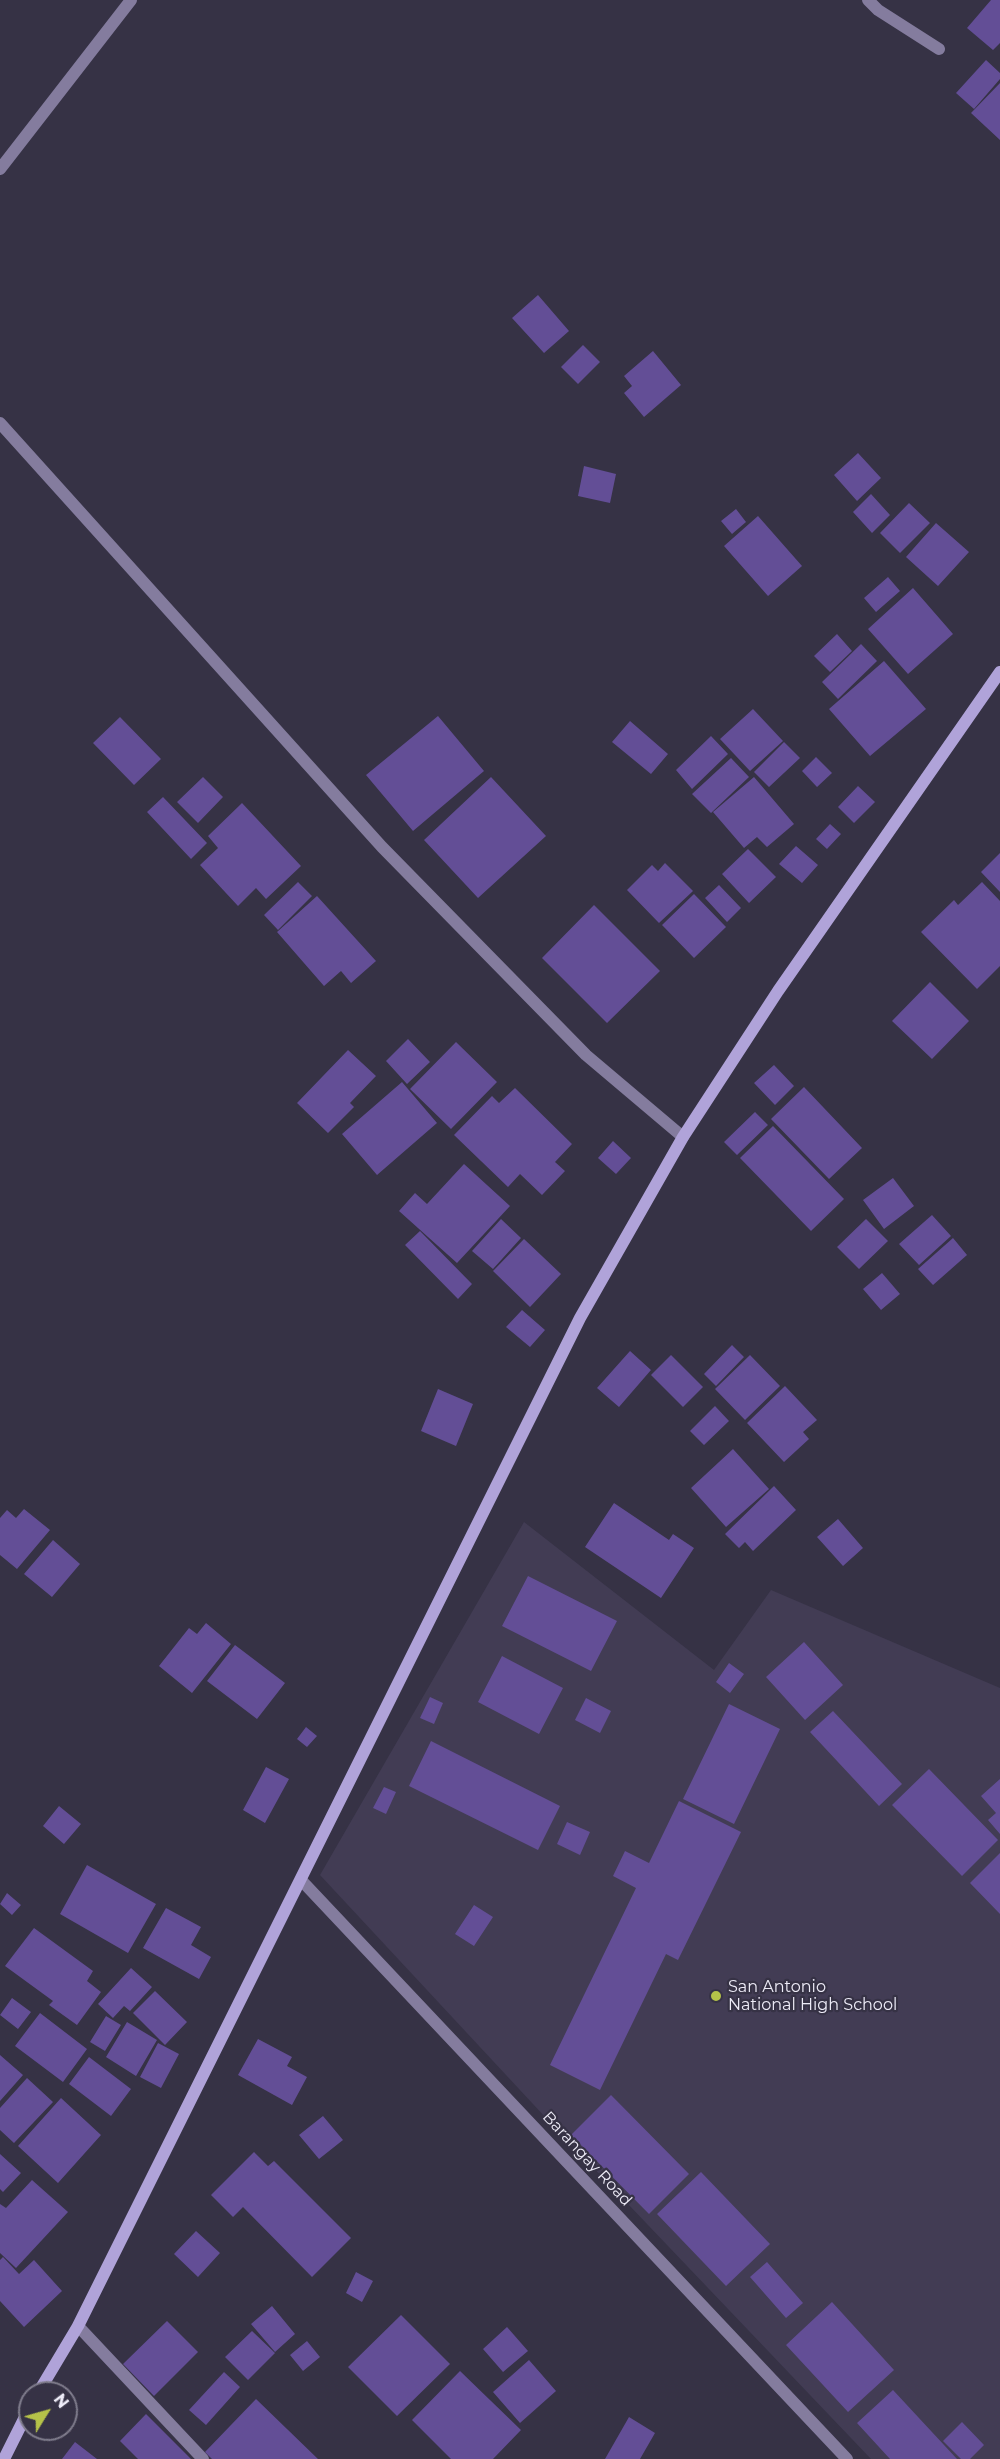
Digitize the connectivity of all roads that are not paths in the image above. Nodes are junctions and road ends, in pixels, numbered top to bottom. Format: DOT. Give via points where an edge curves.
graph roads {
  1 [pos="131,0"];
  2 [pos="868,0"];
  3 [pos="939,49"];
  4 [pos="0,169"];
  5 [pos="0,423"];
  6 [pos="1000,672"];
  7 [pos="683,1137"];
  8 [pos="302,1881"];
  9 [pos="78,2326"];
  10 [pos="45,2381"];
  11 [pos="18,2431"];
  12 [pos="4,2459"];
  13 [pos="203,2459"];
  14 [pos="847,2459"];
  1 -- 4 [label="street"];
  2 -- 3 [label="street"];
  5 -- 7 [label="street" via="382,847 585,1055"];
  6 -- 7 [label="street" via="778,991"];
  7 -- 8 [label="street" via="580,1318"];
  8 -- 9 [label="street"];
  8 -- 14 [label="street, Barangay Road"];
  9 -- 10 [label="street"];
  9 -- 13 [label="street"];
  11 -- 12 [label="street"];
}
